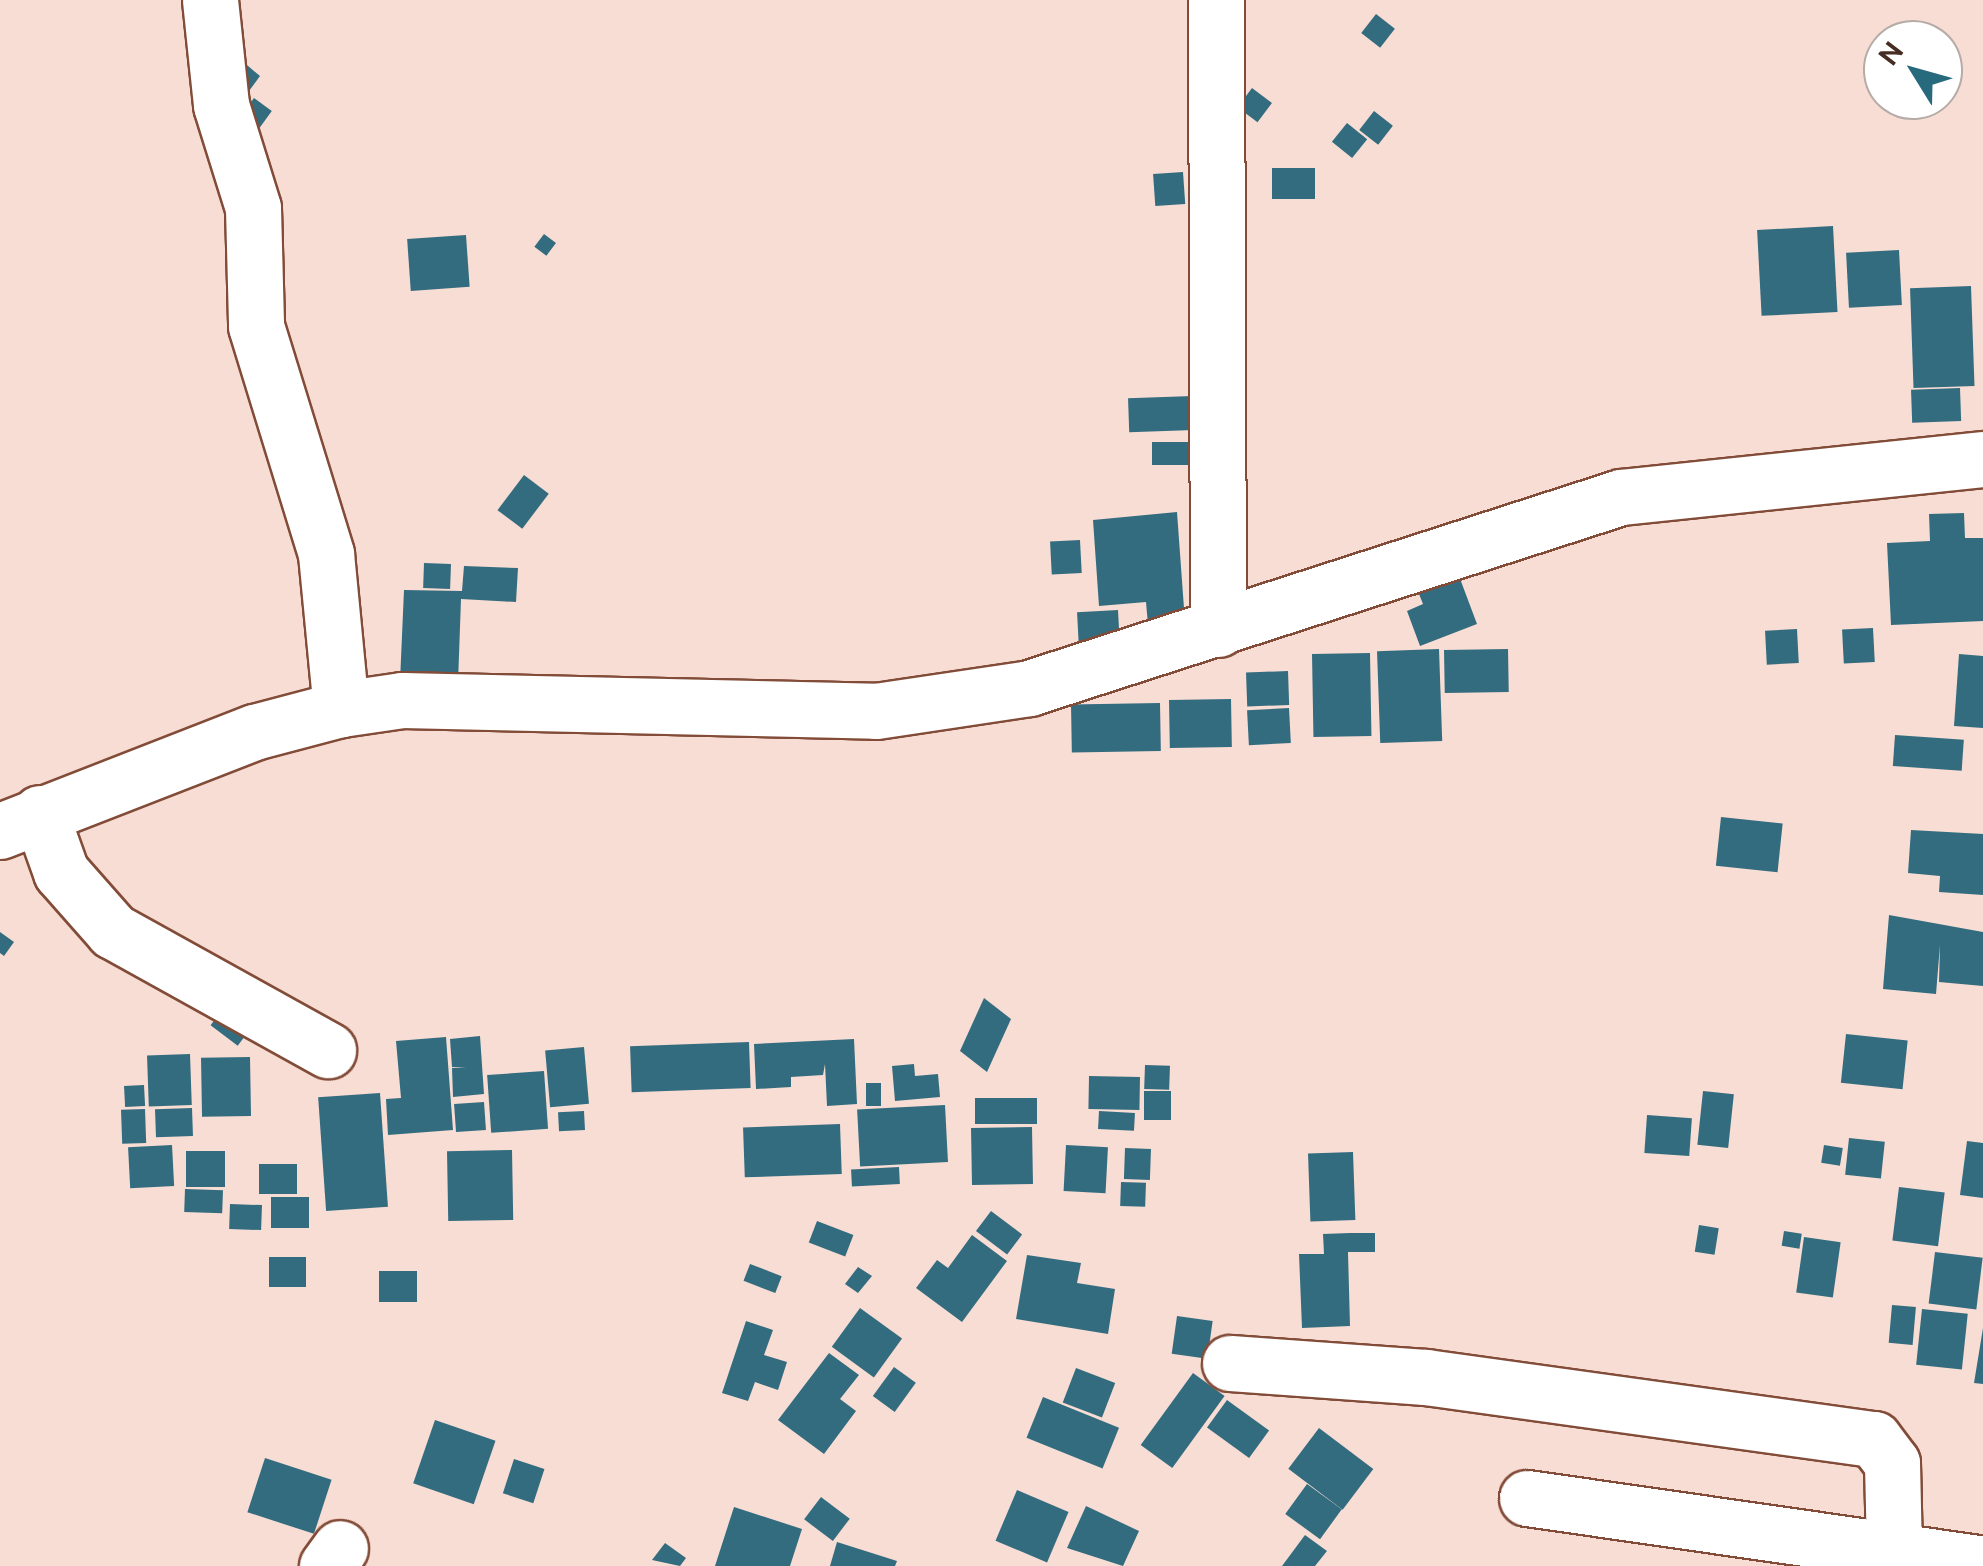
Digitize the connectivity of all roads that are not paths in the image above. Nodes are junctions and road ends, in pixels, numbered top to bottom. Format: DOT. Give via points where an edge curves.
graph roads {
  1 [pos="210,0"];
  2 [pos="1216,0"];
  3 [pos="1983,459"];
  4 [pos="1218,629"];
  5 [pos="341,709"];
  6 [pos="20,822"];
  7 [pos="328,1050"];
  8 [pos="1230,1364"];
  9 [pos="1527,1498"];
  10 [pos="1894,1553"];
  11 [pos="1983,1564"];
  1 -- 5 [label="street" via="221,106 253,208 256,326 326,554"];
  2 -- 4 [label="street"];
  3 -- 4 [label="street" via="1621,497"];
  4 -- 5 [label="street" via="1030,688 876,711 402,700"];
  5 -- 6 [label="street"];
  6 -- 7 [label="street" via="112,931"];
  8 -- 10 [label="street" via="1426,1377 1874,1440 1892,1463"];
  9 -- 10 [label="street"];
  10 -- 11 [label="street"];
}
